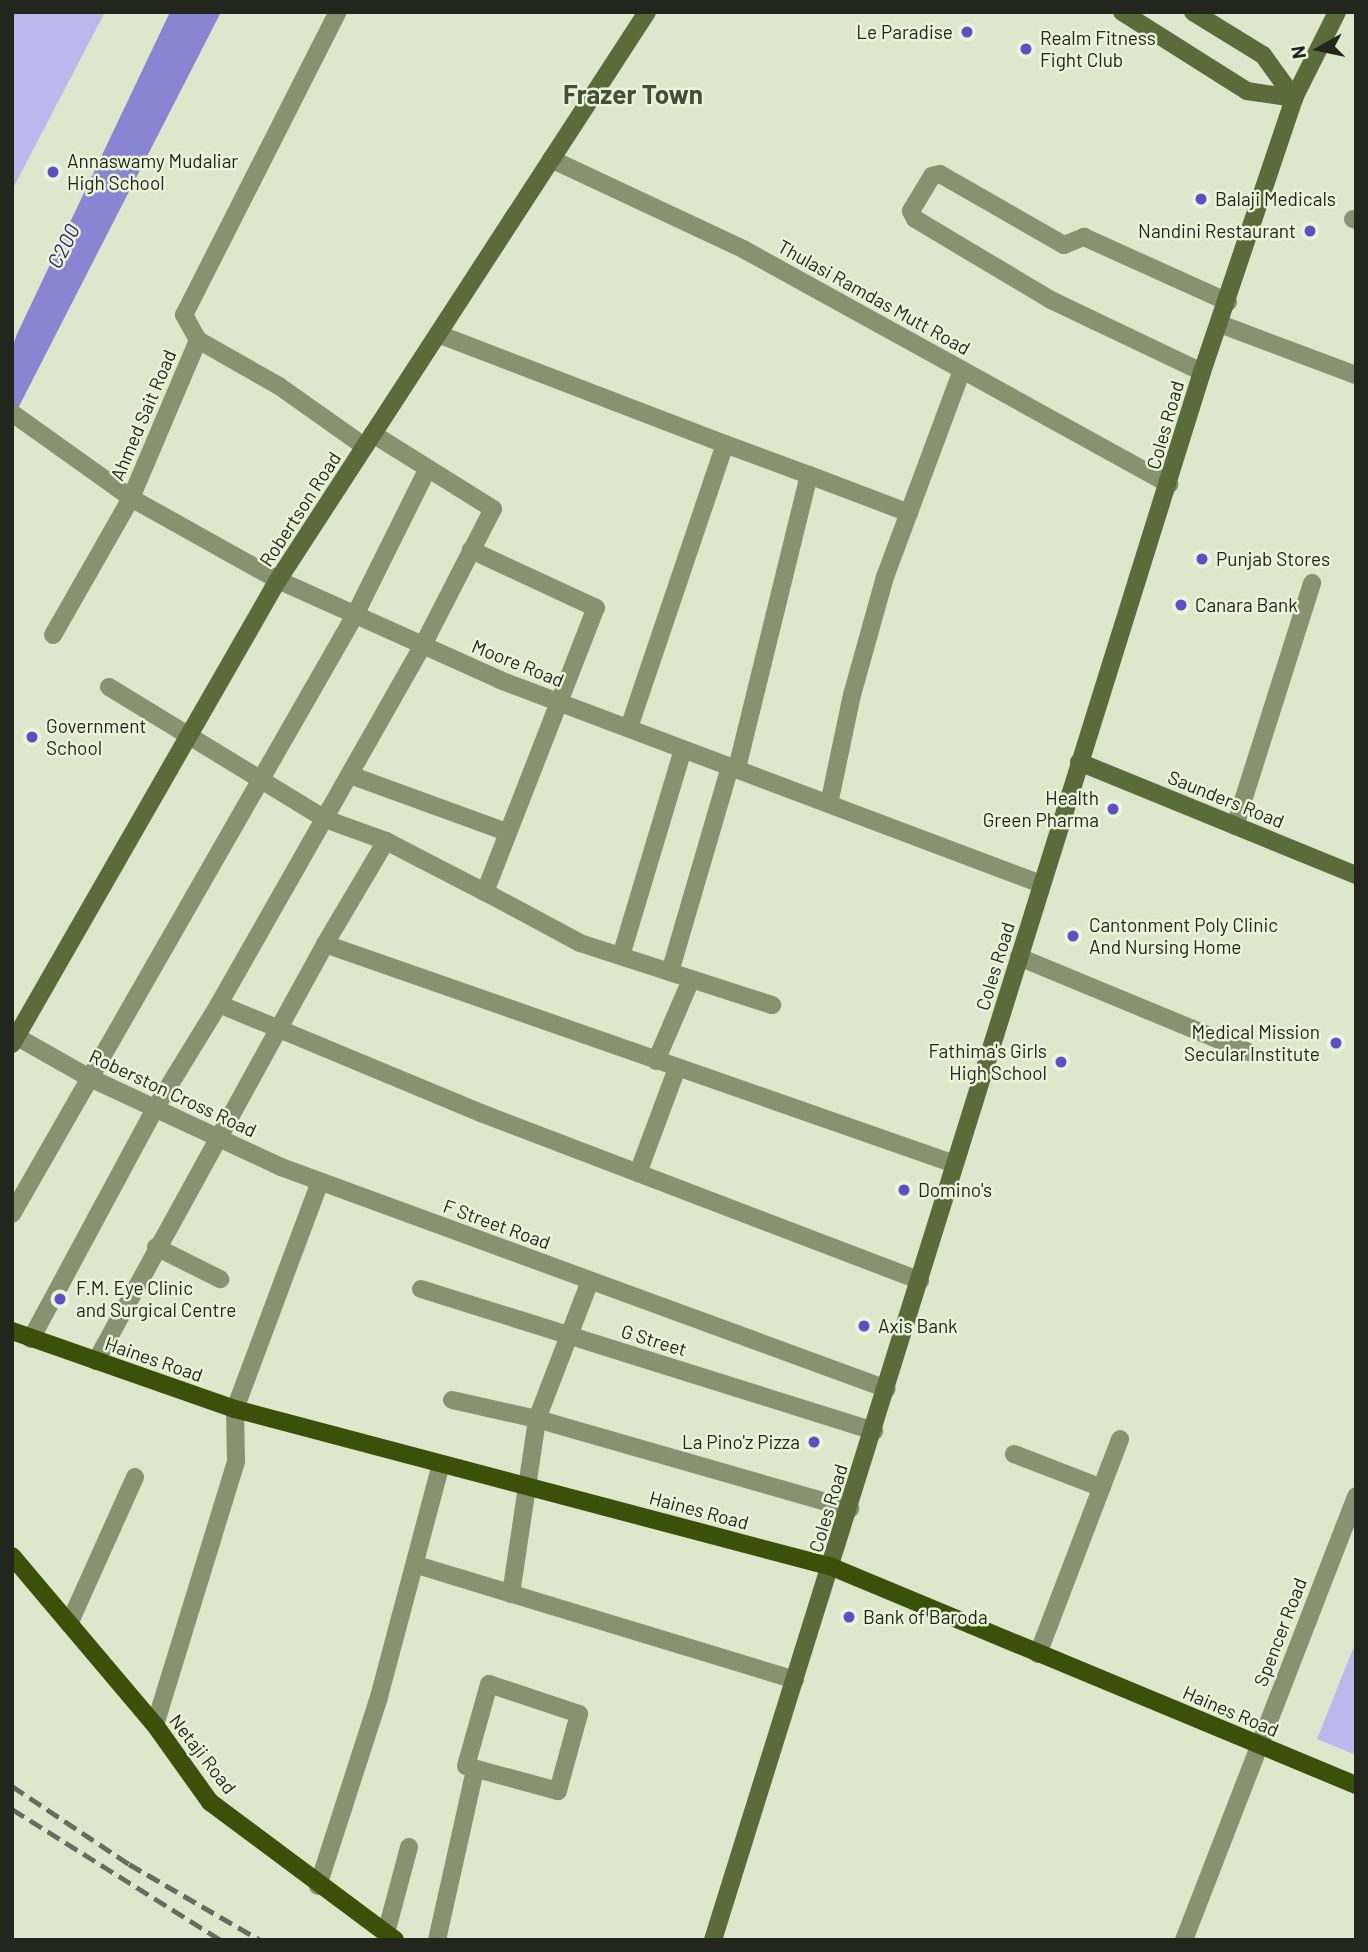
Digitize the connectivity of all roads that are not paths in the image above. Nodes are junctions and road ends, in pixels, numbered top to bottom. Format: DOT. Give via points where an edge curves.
graph roads {
  1 [pos="338,12"];
  2 [pos="647,12"];
  3 [pos="1122,12"];
  4 [pos="1193,12"];
  5 [pos="1337,12"];
  6 [pos="1294,99"];
  7 [pos="551,159"];
  8 [pos="1228,302"];
  9 [pos="1220,324"];
  10 [pos="438,334"];
  11 [pos="198,340"];
  12 [pos="962,370"];
  13 [pos="1202,372"];
  14 [pos="1356,375"];
  15 [pos="12,414"];
  16 [pos="369,440"];
  17 [pos="725,444"];
  18 [pos="428,470"];
  19 [pos="809,475"];
  20 [pos="1169,484"];
  21 [pos="131,498"];
  22 [pos="909,513"];
  23 [pos="471,550"];
  24 [pos="278,580"];
  25 [pos="1312,583"];
  26 [pos="355,615"];
  27 [pos="53,635"];
  28 [pos="423,645"];
  29 [pos="109,687"];
  30 [pos="559,702"];
  31 [pos="629,729"];
  32 [pos="189,736"];
  33 [pos="683,749"];
  34 [pos="1079,762"];
  35 [pos="733,768"];
  36 [pos="350,775"];
  37 [pos="257,779"];
  38 [pos="829,804"];
  39 [pos="325,819"];
  40 [pos="1235,826"];
  41 [pos="508,832"];
  42 [pos="386,841"];
  43 [pos="1356,875"];
  44 [pos="1041,884"];
  45 [pos="485,892"];
  46 [pos="325,944"];
  47 [pos="621,956"];
  48 [pos="1019,957"];
  49 [pos="670,972"];
  50 [pos="690,982"];
  51 [pos="219,1004"];
  52 [pos="772,1005"];
  53 [pos="276,1028"];
  54 [pos="14,1038"];
  55 [pos="1248,1052"];
  56 [pos="656,1061"];
  57 [pos="677,1068"];
  58 [pos="88,1077"];
  59 [pos="156,1107"];
  60 [pos="217,1137"];
  61 [pos="955,1164"];
  62 [pos="638,1173"];
  63 [pos="320,1182"];
  64 [pos="12,1214"];
  65 [pos="156,1247"];
  66 [pos="220,1279"];
  67 [pos="590,1281"];
  68 [pos="920,1281"];
  69 [pos="421,1289"];
  70 [pos="12,1332"];
  71 [pos="567,1335"];
  72 [pos="31,1339"];
  73 [pos="96,1361"];
  74 [pos="887,1388"];
  75 [pos="452,1401"];
  76 [pos="235,1409"];
  77 [pos="537,1419"];
  78 [pos="874,1431"];
  79 [pos="1120,1439"];
  80 [pos="1014,1454"];
  81 [pos="441,1464"];
  82 [pos="135,1477"];
  83 [pos="525,1486"];
  84 [pos="1102,1488"];
  85 [pos="1356,1496"];
  86 [pos="850,1510"];
  87 [pos="12,1556"];
  88 [pos="417,1565"];
  89 [pos="832,1567"];
  90 [pos="511,1594"];
  91 [pos="69,1624"];
  92 [pos="1038,1654"];
  93 [pos="795,1680"];
  94 [pos="155,1726"];
  95 [pos="1259,1745"];
  96 [pos="475,1770"];
  97 [pos="1356,1785"];
  98 [pos="409,1847"];
  99 [pos="318,1886"];
  100 [pos="391,1937"];
  101 [pos="437,1940"];
  102 [pos="713,1940"];
  103 [pos="1184,1940"];
  1 -- 11 [label="street, Ahmed Sait Road" via="184,315"];
  2 -- 7 [label="street, Robertson Road"];
  3 -- 6 [label="street" via="1247,91"];
  4 -- 6 [label="street" via="1263,55"];
  5 -- 6 [label="street, Coles Road"];
  6 -- 8 [label="street, Coles Road"];
  7 -- 10 [label="street, Robertson Road"];
  7 -- 12 [label="street, Thulasi Ramdas Mutt Road" via="743,249"];
  8 -- 9 [label="street, Coles Road"];
  8 -- 13 [label="street" via="1084,237 1064,245 940,174 932,176 911,211 915,219 1051,300"];
  9 -- 13 [label="street, Coles Road"];
  9 -- 14 [label="street"];
  10 -- 16 [label="street, Robertson Road"];
  10 -- 17 [label="street"];
  11 -- 16 [label="street"];
  11 -- 21 [label="street, Ahmed Sait Road"];
  12 -- 20 [label="street, Thulasi Ramdas Mutt Road"];
  12 -- 22 [label="street"];
  13 -- 20 [label="street, Coles Road"];
  15 -- 21 [label="street, Moore Road"];
  16 -- 18 [label="street"];
  16 -- 24 [label="street, Robertson Road"];
  17 -- 19 [label="street"];
  17 -- 31 [label="street"];
  18 -- 23 [label="street" via="492,509"];
  18 -- 26 [label="street"];
  19 -- 22 [label="street"];
  19 -- 35 [label="street"];
  20 -- 34 [label="street, Coles Road"];
  21 -- 24 [label="street, Moore Road"];
  21 -- 27 [label="street, Ahmed Sait Road"];
  22 -- 38 [label="street" via="885,577 852,695"];
  23 -- 28 [label="street"];
  23 -- 30 [label="street" via="596,608"];
  24 -- 26 [label="street, Moore Road"];
  24 -- 32 [label="street, Robertson Road"];
  25 -- 40 [label="street"];
  26 -- 28 [label="street, Moore Road"];
  26 -- 37 [label="street"];
  28 -- 30 [label="street, Moore Road"];
  28 -- 36 [label="street"];
  29 -- 32 [label="street"];
  30 -- 31 [label="street, Moore Road"];
  30 -- 41 [label="street"];
  31 -- 33 [label="street, Moore Road"];
  32 -- 37 [label="street"];
  32 -- 54 [label="street, Robertson Road"];
  33 -- 35 [label="street, Moore Road"];
  33 -- 47 [label="street"];
  34 -- 40 [label="street, Saunders Road"];
  34 -- 44 [label="street, Coles Road"];
  35 -- 38 [label="street, Moore Road"];
  35 -- 49 [label="street"];
  36 -- 39 [label="street"];
  36 -- 41 [label="street"];
  37 -- 39 [label="street"];
  37 -- 58 [label="street"];
  38 -- 44 [label="street, Moore Road"];
  39 -- 42 [label="street"];
  39 -- 51 [label="street"];
  40 -- 43 [label="street, Saunders Road"];
  41 -- 45 [label="street"];
  42 -- 45 [label="street"];
  42 -- 46 [label="street"];
  44 -- 48 [label="street, Coles Road"];
  45 -- 47 [label="street" via="580,943"];
  46 -- 53 [label="street"];
  46 -- 56 [label="street"];
  47 -- 49 [label="street"];
  48 -- 55 [label="street"];
  48 -- 61 [label="street, Coles Road"];
  49 -- 50 [label="street"];
  50 -- 52 [label="street"];
  50 -- 56 [label="street"];
  51 -- 53 [label="street"];
  51 -- 59 [label="street"];
  53 -- 60 [label="street"];
  53 -- 62 [label="street"];
  54 -- 58 [label="street, Roberston Cross Road"];
  56 -- 57 [label="street"];
  57 -- 61 [label="street"];
  57 -- 62 [label="street"];
  58 -- 59 [label="street, Roberston Cross Road"];
  58 -- 64 [label="street"];
  59 -- 60 [label="street, Roberston Cross Road"];
  59 -- 72 [label="street"];
  60 -- 63 [label="street, Roberston Cross Road"];
  60 -- 65 [label="street"];
  61 -- 68 [label="street, Coles Road"];
  62 -- 68 [label="street"];
  63 -- 67 [label="street, F Street Road"];
  63 -- 76 [label="street"];
  65 -- 66 [label="street"];
  65 -- 73 [label="street"];
  67 -- 71 [label="street"];
  67 -- 74 [label="street, F Street Road"];
  68 -- 74 [label="street, Coles Road"];
  69 -- 71 [label="street, G Street"];
  70 -- 72 [label="main road, Haines Road"];
  71 -- 77 [label="street"];
  71 -- 78 [label="street, G Street"];
  72 -- 73 [label="main road, Haines Road"];
  73 -- 76 [label="main road, Haines Road"];
  74 -- 78 [label="street, Coles Road"];
  75 -- 77 [label="street"];
  76 -- 81 [label="main road, Haines Road"];
  76 -- 94 [label="street" via="236,1461"];
  77 -- 83 [label="street"];
  77 -- 86 [label="street"];
  78 -- 86 [label="street, Coles Road"];
  79 -- 84 [label="street"];
  80 -- 84 [label="street"];
  81 -- 83 [label="main road, Haines Road"];
  81 -- 88 [label="street"];
  82 -- 91 [label="street"];
  83 -- 89 [label="main road, Haines Road"];
  83 -- 90 [label="street"];
  84 -- 92 [label="street"];
  85 -- 95 [label="street, Spencer Road"];
  86 -- 89 [label="street, Coles Road"];
  87 -- 91 [label="main road, Netaji Road"];
  88 -- 90 [label="street"];
  88 -- 99 [label="street"];
  89 -- 92 [label="main road, Haines Road"];
  89 -- 93 [label="street, Coles Road"];
  90 -- 93 [label="street"];
  91 -- 94 [label="main road, Netaji Road"];
  92 -- 95 [label="main road, Haines Road"];
  93 -- 102 [label="street, Coles Road"];
  94 -- 99 [label="main road, Netaji Road" via="209,1802"];
  95 -- 97 [label="main road, Haines Road"];
  95 -- 103 [label="street, Spencer Road"];
  96 -- 96 [label="street" via="466,1763 489,1684 579,1714 556,1792"];
  96 -- 101 [label="street"];
  98 -- 100 [label="street"];
  99 -- 100 [label="main road, Netaji Road"];
}
